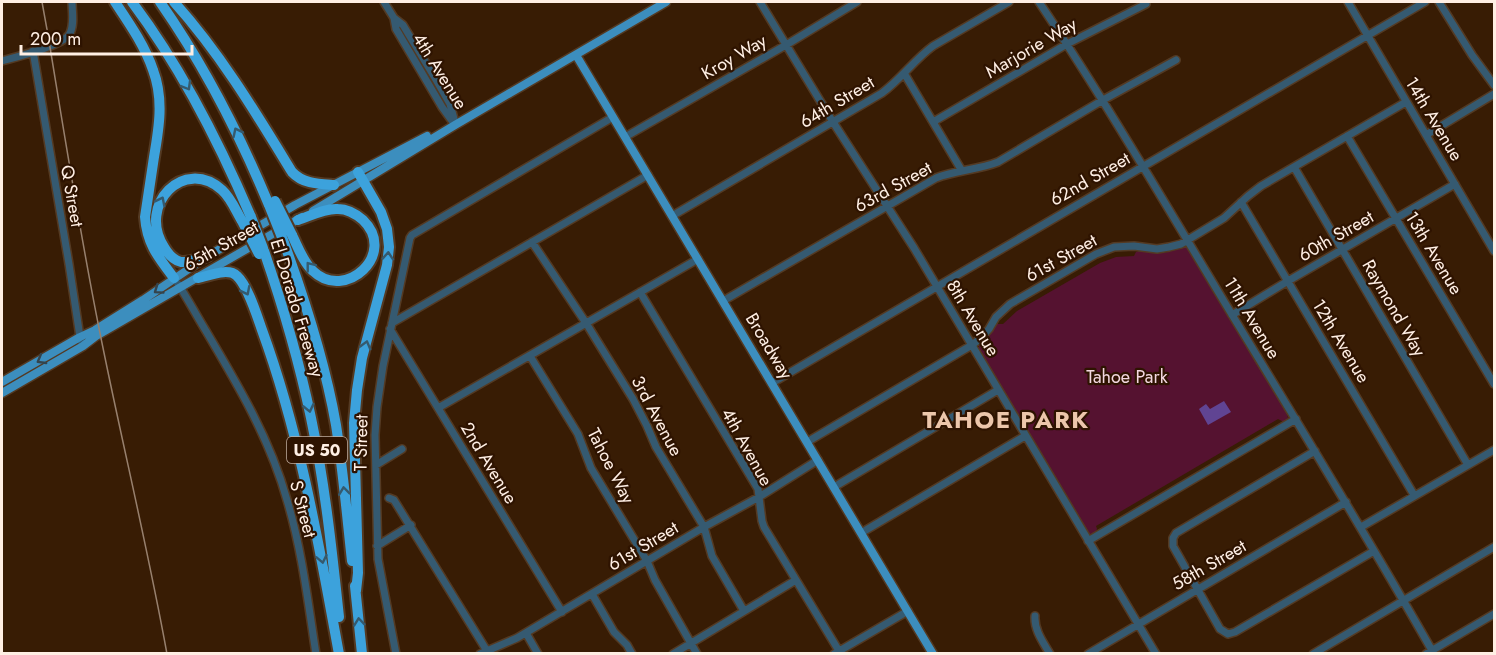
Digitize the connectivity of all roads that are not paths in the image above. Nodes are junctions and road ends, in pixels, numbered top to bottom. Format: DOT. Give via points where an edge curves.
graph roads {
  1 [pos="72,2"];
  2 [pos="116,2"];
  3 [pos="132,2"];
  4 [pos="160,2"];
  5 [pos="174,2"];
  6 [pos="384,2"];
  7 [pos="666,2"];
  8 [pos="760,2"];
  9 [pos="857,2"];
  10 [pos="1009,2"];
  11 [pos="1039,2"];
  12 [pos="1348,2"];
  13 [pos="1425,2"];
  14 [pos="1439,2"];
  15 [pos="1146,4"];
  16 [pos="1367,36"];
  17 [pos="1067,44"];
  18 [pos="786,45"];
  19 [pos="33,51"];
  20 [pos="576,55"];
  21 [pos="1176,60"];
  22 [pos="2,61"];
  23 [pos="904,73"];
  24 [pos="1494,85"];
  25 [pos="1494,94"];
  26 [pos="1103,100"];
  27 [pos="1406,102"];
  28 [pos="613,117"];
  29 [pos="833,122"];
  30 [pos="933,122"];
  31 [pos="455,125"];
  32 [pos="1426,135"];
  33 [pos="1347,136"];
  34 [pos="625,137"];
  35 [pos="1143,165"];
  36 [pos="1294,167"];
  37 [pos="962,171"];
  38 [pos="648,175"];
  39 [pos="361,176"];
  40 [pos="334,184"];
  41 [pos="1455,184"];
  42 [pos="1241,202"];
  43 [pos="887,207"];
  44 [pos="672,216"];
  45 [pos="247,219"];
  46 [pos="1396,219"];
  47 [pos="298,220"];
  48 [pos="288,237"];
  49 [pos="1188,240"];
  50 [pos="532,242"];
  51 [pos="1342,249"];
  52 [pos="1494,251"];
  53 [pos="208,256"];
  54 [pos="698,259"];
  55 [pos="198,278"];
  56 [pos="1288,281"];
  57 [pos="177,283"];
  58 [pos="936,286"];
  59 [pos="640,292"];
  60 [pos="723,302"];
  61 [pos="1232,315"];
  62 [pos="586,324"];
  63 [pos="391,326"];
  64 [pos="82,341"];
  65 [pos="972,345"];
  66 [pos="530,356"];
  67 [pos="2,382"];
  68 [pos="772,383"];
  69 [pos="1494,384"];
  70 [pos="998,390"];
  71 [pos="2,393"];
  72 [pos="438,408"];
  73 [pos="1296,419"];
  74 [pos="1025,436"];
  75 [pos="807,442"];
  76 [pos="402,449"];
  77 [pos="1494,450"];
  78 [pos="1315,451"];
  79 [pos="818,460"];
  80 [pos="376,465"];
  81 [pos="1468,465"];
  82 [pos="834,487"];
  83 [pos="1414,495"];
  84 [pos="759,497"];
  85 [pos="389,498"];
  86 [pos="1346,502"];
  87 [pos="411,525"];
  88 [pos="704,527"];
  89 [pos="1361,527"];
  90 [pos="861,533"];
  91 [pos="1088,541"];
  92 [pos="377,546"];
  93 [pos="1494,547"];
  94 [pos="1374,551"];
  95 [pos="647,561"];
  96 [pos="796,580"];
  97 [pos="1196,589"];
  98 [pos="356,591"];
  99 [pos="592,594"];
  100 [pos="1404,600"];
  101 [pos="744,611"];
  102 [pos="908,611"];
  103 [pos="562,612"];
  104 [pos="1494,614"];
  105 [pos="1035,616"];
  106 [pos="1138,623"];
  107 [pos="526,633"];
  108 [pos="691,643"];
  109 [pos="484,652"];
  110 [pos="836,652"];
  111 [pos="1431,652"];
  112 [pos="316,654"];
  113 [pos="341,654"];
  114 [pos="362,654"];
  115 [pos="396,654"];
  116 [pos="538,654"];
  117 [pos="632,654"];
  118 [pos="673,654"];
  119 [pos="697,654"];
  120 [pos="933,654"];
  121 [pos="1050,654"];
  122 [pos="1088,654"];
  123 [pos="1156,654"];
  124 [pos="1313,654"];
  1 -- 19 [label="street" via="69,34 61,42"];
  2 -- 57 [label="highway" via="143,49 159,90 160,112 146,230 156,255"];
  3 -- 45 [label="highway, El Dorado Freeway / US 50, one-way" via="165,48 201,110 233,175"];
  48 -- 4 [label="highway, El Dorado Freeway / US 50, one-way, bridge" via="212,85"];
  5 -- 40 [label="highway" via="222,63 297,178"];
  6 -- 31 [label="street, 4th Avenue" via="403,25 450,104"];
  7 -- 20 [label="main road, 65th Street"];
  8 -- 18 [label="street, 8th Avenue"];
  9 -- 18 [label="street, Kroy Way"];
  10 -- 23 [label="street, 64th Street" via="933,46"];
  11 -- 17 [label="street, 11th Avenue"];
  12 -- 16 [label="street, 14th Avenue"];
  13 -- 16 [label="street, 62nd Street"];
  14 -- 24 [label="street"];
  15 -- 17 [label="street, Marjorie Way"];
  16 -- 27 [label="street, 14th Avenue"];
  16 -- 35 [label="street, 62nd Street"];
  17 -- 26 [label="street, 11th Avenue"];
  17 -- 30 [label="street, Marjorie Way"];
  18 -- 29 [label="street, 8th Avenue"];
  18 -- 34 [label="street, Kroy Way"];
  19 -- 22 [label="street"];
  19 -- 64 [label="street, Q Street"];
  20 -- 28 [label="main road, Broadway"];
  20 -- 31 [label="main road, 65th Street"];
  21 -- 26 [label="street, 63rd Street"];
  23 -- 29 [label="street, 64th Street" via="882,93"];
  23 -- 30 [label="street"];
  25 -- 32 [label="street"];
  26 -- 35 [label="street, 11th Avenue"];
  26 -- 37 [label="street, 63rd Street" via="998,162"];
  27 -- 32 [label="street, 14th Avenue"];
  27 -- 33 [label="street, 61st Street"];
  28 -- 34 [label="main road, Broadway"];
  28 -- 63 [label="street, T Street" via="412,235"];
  29 -- 43 [label="street, 8th Avenue"];
  29 -- 44 [label="street, 64th Street"];
  30 -- 37 [label="street"];
  31 -- 39 [label="main road, 65th Street"];
  32 -- 41 [label="street, 14th Avenue"];
  33 -- 36 [label="street, 61st Street"];
  33 -- 46 [label="street, 13th Avenue"];
  34 -- 38 [label="main road, Broadway"];
  35 -- 49 [label="street, 11th Avenue"];
  35 -- 58 [label="street, 62nd Street"];
  36 -- 42 [label="street, 61st Street"];
  36 -- 51 [label="street, Raymond Way"];
  37 -- 43 [label="street, 63rd Street" via="936,178"];
  38 -- 44 [label="main road, Broadway"];
  38 -- 50 [label="street"];
  39 -- 40 [label="main road, 65th Street"];
  39 -- 47 [label="main road, 65th Street"];
  98 -- 39 [label="highway, one-way" via="357,390 389,247 381,212"];
  40 -- 53 [label="main road, 65th Street"];
  41 -- 46 [label="street, 60th Street"];
  41 -- 52 [label="street, 14th Avenue"];
  42 -- 49 [label="street, 61st Street" via="1224,218"];
  42 -- 56 [label="street, 12th Avenue"];
  43 -- 58 [label="street, 8th Avenue"];
  43 -- 60 [label="street, 63rd Street"];
  44 -- 54 [label="main road, Broadway"];
  53 -- 45 [label="highway, one-way" via="178,261 158,238 156,214 170,188 186,180 210,182"];
  45 -- 113 [label="highway, El Dorado Freeway / US 50, one-way, bridge" via="280,299 312,418 323,479"];
  46 -- 51 [label="street, 60th Street"];
  46 -- 69 [label="street, 13th Avenue"];
  47 -- 48 [label="highway, one-way" via="333,209 349,211 370,231 374,252 367,267 341,281 322,277"];
  47 -- 55 [label="main road, 65th Street"];
  98 -- 48 [label="highway, El Dorado Freeway / US 50, one-way" via="336,424"];
  49 -- 61 [label="street, 11th Avenue"];
  49 -- 65 [label="street, 61st Street" via="1170,247 1125,246 1101,251 1010,304"];
  50 -- 62 [label="street, 3rd Avenue"];
  50 -- 63 [label="street"];
  51 -- 56 [label="street, 60th Street"];
  51 -- 81 [label="street, Raymond Way"];
  53 -- 57 [label="main road, 65th Street"];
  54 -- 59 [label="street"];
  54 -- 60 [label="main road, Broadway"];
  55 -- 57 [label="main road, 65th Street"];
  55 -- 113 [label="highway, one-way" via="234,274 254,307 291,426"];
  56 -- 61 [label="street, 60th Street"];
  56 -- 83 [label="street, 12th Avenue"];
  57 -- 64 [label="main road, 65th Street" via="143,300"];
  57 -- 112 [label="street, S Street" via="249,405 287,498"];
  58 -- 65 [label="street, 8th Avenue"];
  58 -- 68 [label="street, 62nd Street"];
  59 -- 62 [label="street"];
  59 -- 84 [label="street, 4th Avenue" via="758,489"];
  60 -- 68 [label="main road, Broadway"];
  61 -- 73 [label="street, 11th Avenue"];
  62 -- 66 [label="street"];
  62 -- 88 [label="street, 3rd Avenue"];
  63 -- 72 [label="street, 2nd Avenue"];
  63 -- 80 [label="street, T Street" via="377,407"];
  64 -- 67 [label="main road, 65th Street, one-way"];
  64 -- 71 [label="main road, 65th Street"];
  65 -- 70 [label="street, 8th Avenue"];
  65 -- 75 [label="street, 61st Street"];
  66 -- 72 [label="street"];
  66 -- 95 [label="street, Tahoe Way" via="578,434 591,468"];
  68 -- 75 [label="main road, Broadway"];
  70 -- 74 [label="street, 8th Avenue"];
  70 -- 82 [label="street"];
  72 -- 103 [label="street, 2nd Avenue"];
  73 -- 78 [label="street, 11th Avenue"];
  73 -- 91 [label="street"];
  74 -- 90 [label="street"];
  74 -- 91 [label="street, 8th Avenue"];
  75 -- 79 [label="main road, Broadway"];
  76 -- 80 [label="street"];
  77 -- 81 [label="street"];
  78 -- 86 [label="street, 11th Avenue"];
  78 -- 97 [label="street" via="1174,535 1173,546"];
  79 -- 82 [label="main road, Broadway"];
  79 -- 84 [label="street, 61st Street"];
  80 -- 92 [label="street, T Street"];
  81 -- 83 [label="street"];
  82 -- 90 [label="main road, Broadway"];
  83 -- 89 [label="street"];
  84 -- 88 [label="street, 61st Street"];
  84 -- 96 [label="street, 4th Avenue" via="764,527"];
  85 -- 87 [label="street"];
  86 -- 89 [label="street, 11th Avenue"];
  86 -- 97 [label="street, 58th Street"];
  87 -- 92 [label="street"];
  87 -- 109 [label="street"];
  88 -- 95 [label="street, 61st Street"];
  88 -- 101 [label="street, 3rd Avenue" via="712,556"];
  89 -- 94 [label="street, 11th Avenue"];
  90 -- 102 [label="main road, Broadway"];
  91 -- 106 [label="street, 8th Avenue"];
  92 -- 115 [label="street, T Street"];
  93 -- 100 [label="street"];
  94 -- 97 [label="street" via="1228,634 1220,629"];
  94 -- 100 [label="street, 11th Avenue"];
  95 -- 99 [label="street, 61st Street"];
  95 -- 108 [label="street, Tahoe Way"];
  96 -- 101 [label="street"];
  96 -- 110 [label="street, 4th Avenue"];
  97 -- 106 [label="street, 58th Street"];
  114 -- 98 [label="highway, El Dorado Freeway / US 50, one-way"];
  99 -- 103 [label="street, 61st Street"];
  99 -- 117 [label="street"];
  100 -- 111 [label="street, 11th Avenue"];
  100 -- 124 [label="street"];
  101 -- 108 [label="street"];
  102 -- 110 [label="street"];
  102 -- 120 [label="main road, Broadway"];
  103 -- 107 [label="street, 61st Street"];
  104 -- 111 [label="street"];
  105 -- 121 [label="street" via="1037,631"];
  106 -- 122 [label="street, 58th Street"];
  106 -- 123 [label="street, 8th Avenue"];
  107 -- 109 [label="street, 61st Street"];
  107 -- 116 [label="street"];
  108 -- 118 [label="street"];
  108 -- 119 [label="street, Tahoe Way"];
}
